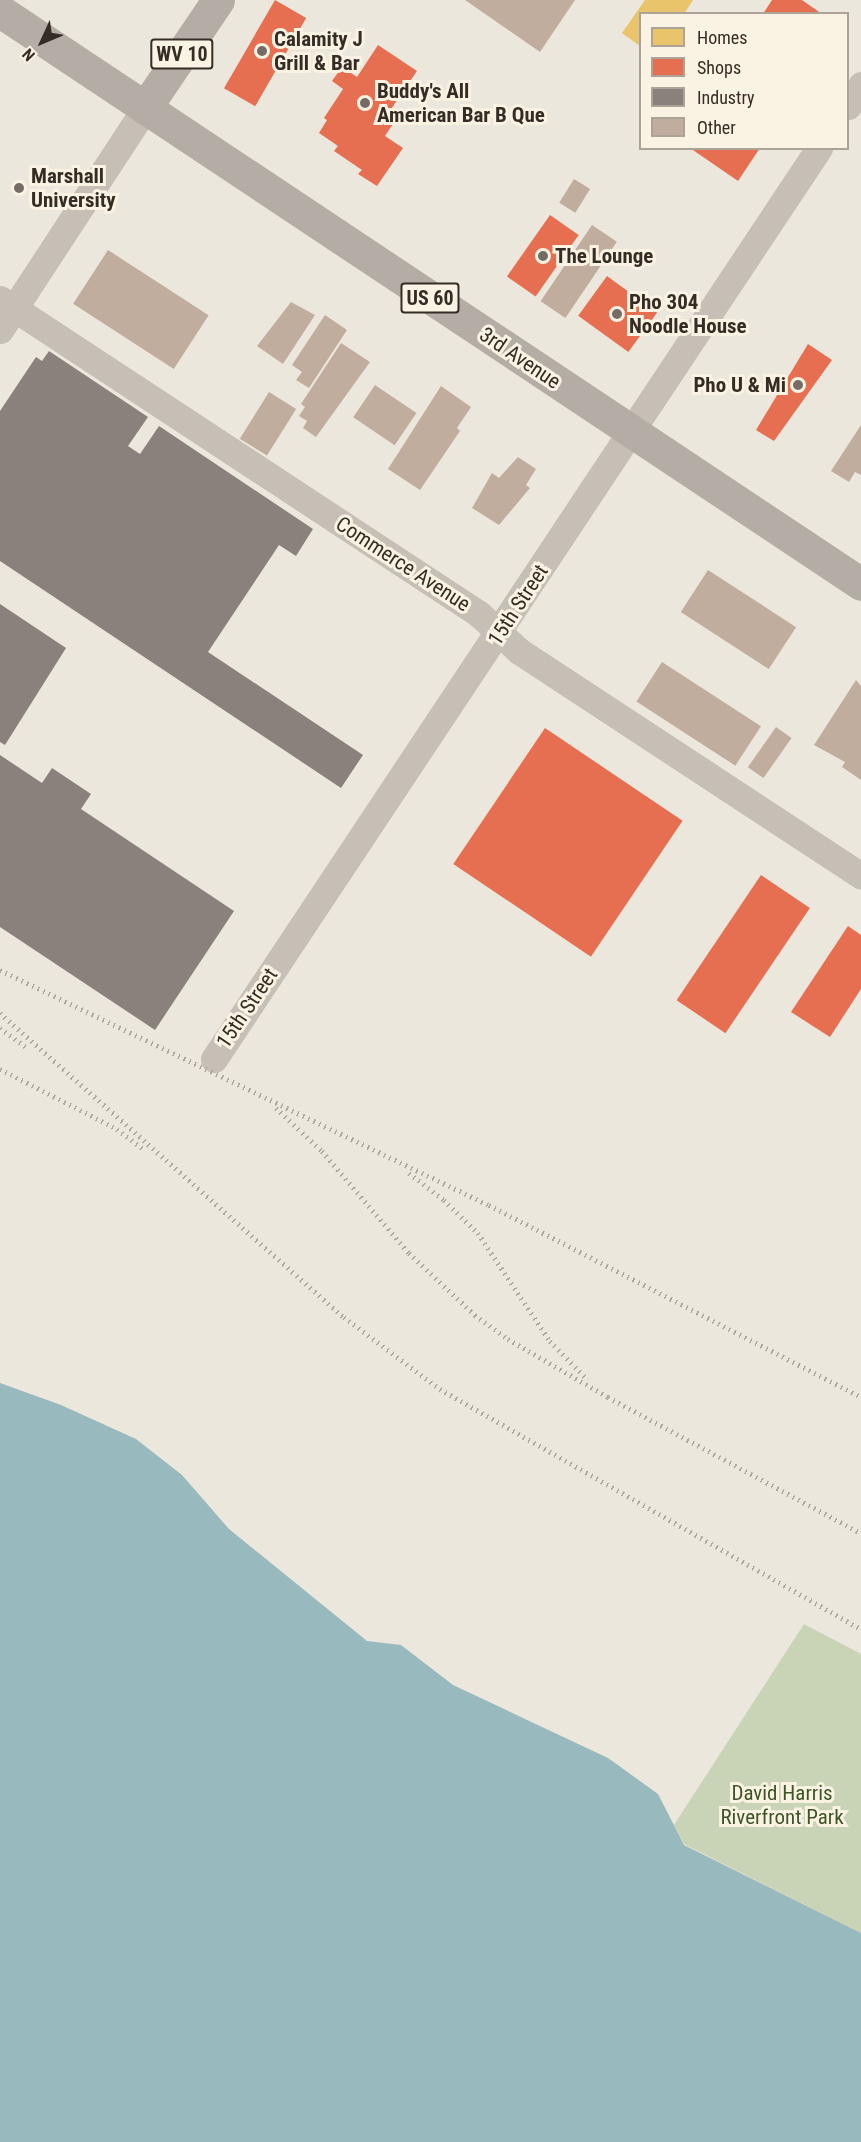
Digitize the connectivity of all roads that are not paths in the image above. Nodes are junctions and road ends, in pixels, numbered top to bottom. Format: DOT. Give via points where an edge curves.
graph roads {
  1 [pos="218,0"];
  2 [pos="0,11"];
  3 [pos="861,85"];
  4 [pos="849,104"];
  5 [pos="145,108"];
  6 [pos="818,150"];
  7 [pos="5,313"];
  8 [pos="632,432"];
  9 [pos="861,584"];
  10 [pos="500,633"];
  11 [pos="861,876"];
  12 [pos="214,1059"];
  1 -- 5 [label="main road, WV 10"];
  2 -- 5 [label="main road, 3rd Avenue / US 60"];
  3 -- 4 [label="street"];
  5 -- 7 [label="street"];
  5 -- 8 [label="main road, 3rd Avenue / US 60"];
  6 -- 8 [label="street, 15th Street"];
  7 -- 10 [label="street, Commerce Avenue" via="478,614"];
  8 -- 9 [label="main road, 3rd Avenue / US 60"];
  8 -- 10 [label="street, 15th Street"];
  10 -- 11 [label="street, Commerce Avenue" via="519,651"];
  10 -- 12 [label="street, 15th Street"];
}
